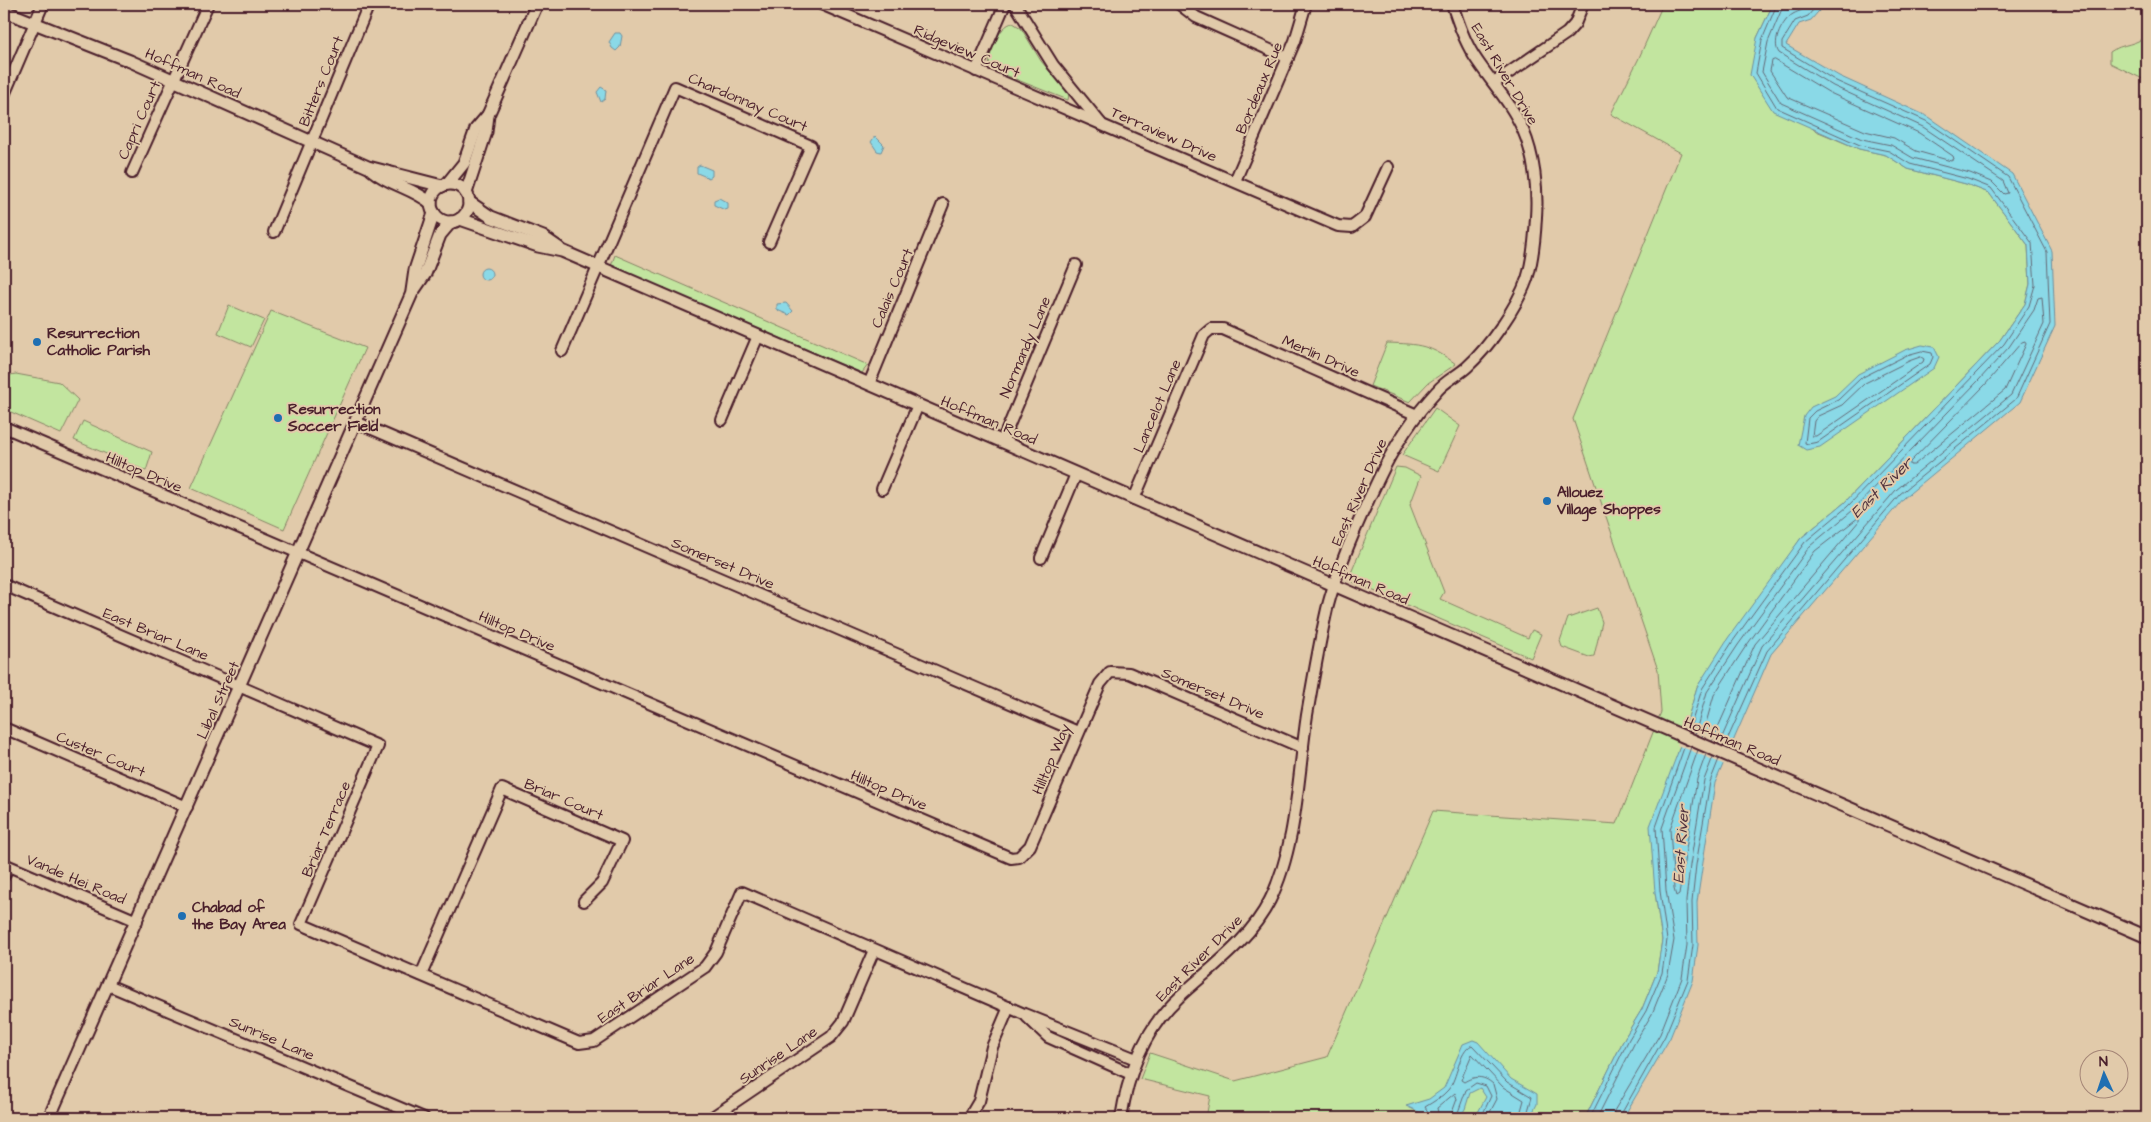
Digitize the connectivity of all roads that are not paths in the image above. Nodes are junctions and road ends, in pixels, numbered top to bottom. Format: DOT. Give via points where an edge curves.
graph roads {
  1 [pos="43,4"];
  2 [pos="208,4"];
  3 [pos="369,4"];
  4 [pos="538,4"];
  5 [pos="821,4"];
  6 [pos="1005,4"];
  7 [pos="1015,4"];
  8 [pos="1179,4"];
  9 [pos="1306,4"];
  10 [pos="1452,4"];
  11 [pos="1583,4"];
  12 [pos="4,11"];
  13 [pos="34,23"];
  14 [pos="1288,58"];
  15 [pos="976,71"];
  16 [pos="174,80"];
  17 [pos="1494,83"];
  18 [pos="4,95"];
  19 [pos="488,115"];
  20 [pos="1102,125"];
  21 [pos="312,142"];
  22 [pos="368,167"];
  23 [pos="1388,167"];
  24 [pos="132,173"];
  25 [pos="1235,182"];
  26 [pos="445,185"];
  27 [pos="468,197"];
  28 [pos="943,204"];
  29 [pos="432,208"];
  30 [pos="456,220"];
  31 [pos="274,232"];
  32 [pos="769,242"];
  33 [pos="562,251"];
  34 [pos="1076,265"];
  35 [pos="598,266"];
  36 [pos="412,293"];
  37 [pos="1211,329"];
  38 [pos="758,336"];
  39 [pos="562,351"];
  40 [pos="869,384"];
  41 [pos="918,405"];
  42 [pos="1417,415"];
  43 [pos="722,420"];
  44 [pos="356,422"];
  45 [pos="4,427"];
  46 [pos="1002,442"];
  47 [pos="1076,474"];
  48 [pos="882,489"];
  49 [pos="1134,498"];
  50 [pos="298,553"];
  51 [pos="1041,558"];
  52 [pos="4,585"];
  53 [pos="1334,586"];
  54 [pos="1110,672"];
  55 [pos="240,686"];
  56 [pos="4,728"];
  57 [pos="1078,732"];
  58 [pos="378,746"];
  59 [pos="1302,748"];
  60 [pos="187,807"];
  61 [pos="1019,857"];
  62 [pos="5,868"];
  63 [pos="584,901"];
  64 [pos="137,921"];
  65 [pos="301,924"];
  66 [pos="2147,937"];
  67 [pos="874,950"];
  68 [pos="421,975"];
  69 [pos="108,984"];
  70 [pos="1009,1007"];
  71 [pos="1024,1014"];
  72 [pos="1136,1059"];
  73 [pos="1131,1074"];
  74 [pos="49,1118"];
  75 [pos="424,1118"];
  76 [pos="711,1118"];
  77 [pos="968,1118"];
  78 [pos="1121,1118"];
  1 -- 13 [label="street"];
  2 -- 16 [label="street"];
  3 -- 21 [label="street, Bitters Court"];
  4 -- 19 [label="street"];
  5 -- 15 [label="street, Ridgeview Court"];
  6 -- 15 [label="street"];
  7 -- 20 [label="street, Terraview Drive" via="1054,65"];
  8 -- 14 [label="street" via="1196,17"];
  9 -- 14 [label="street, Bordeaux Rue"];
  10 -- 17 [label="street, East River Drive" via="1458,25"];
  11 -- 17 [label="street" via="1575,24 1567,33"];
  12 -- 13 [label="street, Hoffman Road"];
  13 -- 16 [label="street, Hoffman Road"];
  13 -- 18 [label="street"];
  14 -- 25 [label="street, Bordeaux Rue"];
  15 -- 20 [label="street, Ridgeview Court"];
  16 -- 21 [label="street, Hoffman Road"];
  16 -- 24 [label="street, Capri Court"];
  17 -- 42 [label="street, East River Drive" via="1522,129 1531,153 1536,214 1526,280 1487,346 1466,368 1439,388"];
  19 -- 26 [label="street" via="476,129 464,163"];
  19 -- 27 [label="street"];
  20 -- 25 [label="street, Terraview Drive"];
  21 -- 22 [label="street, Hoffman Road"];
  21 -- 31 [label="street, Bitters Court"];
  22 -- 26 [label="street, Hoffman Road"];
  22 -- 29 [label="street, Hoffman Road" via="385,180 418,192"];
  23 -- 25 [label="street, Terraview Drive" via="1365,217 1352,227 1338,226"];
  26 -- 27 [label="street" via="458,186"];
  26 -- 29 [label="street" via="434,192"];
  27 -- 30 [label="street" via="467,212"];
  27 -- 33 [label="street, Hoffman Road" via="491,218 543,237"];
  28 -- 40 [label="street, Calais Court"];
  29 -- 30 [label="street" via="441,220"];
  29 -- 36 [label="street, Libal Street"];
  30 -- 33 [label="street, Hoffman Road"];
  30 -- 36 [label="street, Libal Street" via="440,235 425,274"];
  32 -- 35 [label="street, Chardonnay Court" via="811,146 675,87"];
  33 -- 35 [label="street, Hoffman Road"];
  34 -- 46 [label="street, Normandy Lane"];
  35 -- 38 [label="street, Hoffman Road"];
  35 -- 39 [label="street"];
  36 -- 44 [label="street, Libal Street"];
  37 -- 42 [label="street, Merlin Drive" via="1223,329"];
  37 -- 49 [label="street, Lancelot Lane" via="1204,335"];
  38 -- 40 [label="street, Hoffman Road"];
  38 -- 43 [label="street"];
  40 -- 41 [label="street, Hoffman Road"];
  41 -- 46 [label="street, Hoffman Road"];
  41 -- 48 [label="street"];
  42 -- 53 [label="street, East River Drive" via="1400,438 1378,480"];
  44 -- 50 [label="street, Libal Street"];
  44 -- 57 [label="street, Somerset Drive"];
  45 -- 50 [label="street, Hilltop Drive"];
  46 -- 47 [label="street, Hoffman Road"];
  47 -- 49 [label="street, Hoffman Road"];
  47 -- 51 [label="street"];
  49 -- 53 [label="street, Hoffman Road"];
  50 -- 55 [label="street, Libal Street"];
  50 -- 61 [label="street, Hilltop Drive" via="1003,856"];
  52 -- 55 [label="street, East Briar Lane"];
  53 -- 59 [label="street, East River Drive"];
  53 -- 66 [label="street, Hoffman Road"];
  54 -- 57 [label="street, Hilltop Way" via="1100,684"];
  54 -- 59 [label="street, Somerset Drive" via="1129,673"];
  55 -- 58 [label="street, East Briar Lane"];
  55 -- 60 [label="street, Libal Street"];
  56 -- 60 [label="street, Custer Court"];
  57 -- 61 [label="street, Hilltop Way" via="1030,846"];
  58 -- 65 [label="street, Briar Terrace"];
  59 -- 72 [label="street, East River Drive" via="1288,847 1279,883 1263,915 1237,945 1167,1010"];
  60 -- 64 [label="street, Libal Street"];
  62 -- 64 [label="street, Vande Hei Road"];
  63 -- 68 [label="street, Briar Court" via="602,883 622,841 502,789"];
  64 -- 69 [label="street, Libal Street"];
  65 -- 68 [label="street, East Briar Lane"];
  67 -- 68 [label="street, East Briar Lane" via="742,892 716,952 705,967 594,1041 584,1044"];
  67 -- 70 [label="street, East Briar Lane"];
  67 -- 76 [label="street, Sunrise Lane" via="835,1033"];
  69 -- 74 [label="street, Libal Street"];
  69 -- 75 [label="street, Sunrise Lane"];
  70 -- 71 [label="street, East Briar Lane"];
  70 -- 77 [label="street" via="991,1052 979,1101"];
  71 -- 72 [label="street, East Briar Lane"];
  71 -- 73 [label="street, East Briar Lane" via="1048,1037"];
  72 -- 73 [label="street, East River Drive"];
  73 -- 78 [label="street, East River Drive"];
}
